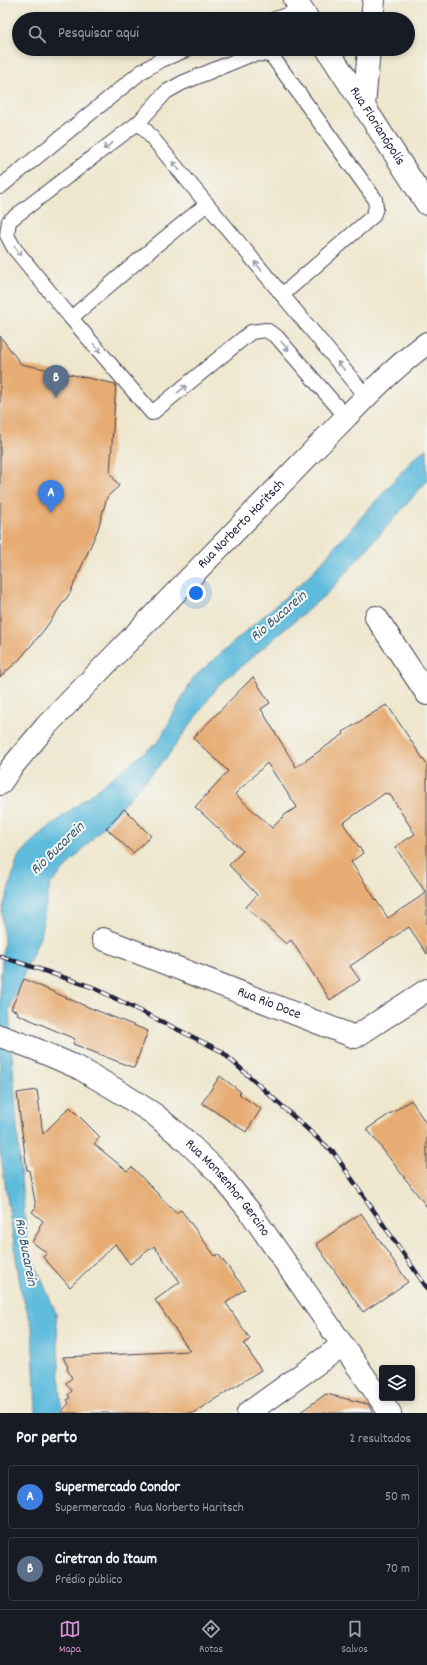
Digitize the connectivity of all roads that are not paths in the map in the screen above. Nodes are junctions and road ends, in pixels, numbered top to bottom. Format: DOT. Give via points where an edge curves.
graph roads {
  1 [pos="374,0"];
  2 [pos="373,12"];
  3 [pos="171,56"];
  4 [pos="248,56"];
  5 [pos="272,56"];
  6 [pos="332,56"];
  7 [pos="368,56"];
  8 [pos="364,106"];
  9 [pos="139,122"];
  10 [pos="0,187"];
  11 [pos="208,204"];
  12 [pos="427,204"];
  13 [pos="282,295"];
  14 [pos="71,318"];
  15 [pos="427,343"];
  16 [pos="366,396"];
  17 [pos="346,417"];
  18 [pos="376,617"];
  19 [pos="427,694"];
  20 [pos="0,784"];
  21 [pos="103,939"];
  22 [pos="427,990"];
  23 [pos="0,1036"];
  24 [pos="343,1345"];
  25 [pos="248,1413"];
  26 [pos="390,1413"];
  1 -- 2 [label="street"];
  3 -- 10 [label="lane" via="141,72"];
  4 -- 9 [label="lane" via="166,92"];
  5 -- 13 [label="lane" via="375,199 376,208 373,216"];
  6 -- 8 [label="street, Rua Florianópolis"];
  7 -- 8 [label="street"];
  8 -- 12 [label="street, Rua Florianópolis"];
  11 -- 9 [label="lane, one-way"];
  9 -- 14 [label="lane, one-way" via="9,222 7,235 14,248"];
  13 -- 11 [label="lane, one-way"];
  11 -- 14 [label="lane"];
  16 -- 13 [label="lane, one-way"];
  14 -- 17 [label="lane, one-way" via="152,413 251,332 266,330 277,337"];
  15 -- 16 [label="street, Rua Norberto Haritsch"];
  16 -- 17 [label="street, Rua Norberto Haritsch"];
  17 -- 20 [label="street, Rua Norberto Haritsch" via="47,725"];
  18 -- 19 [label="street"];
  21 -- 22 [label="street, Rua Rio Doce" via="355,1037"];
  23 -- 24 [label="street, Rua Monsenhor Gercino" via="79,1068 115,1088 154,1114 186,1141 219,1173 251,1213"];
  24 -- 25 [label="street"];
  24 -- 26 [label="street, Rua Monsenhor Gercino"];
}
